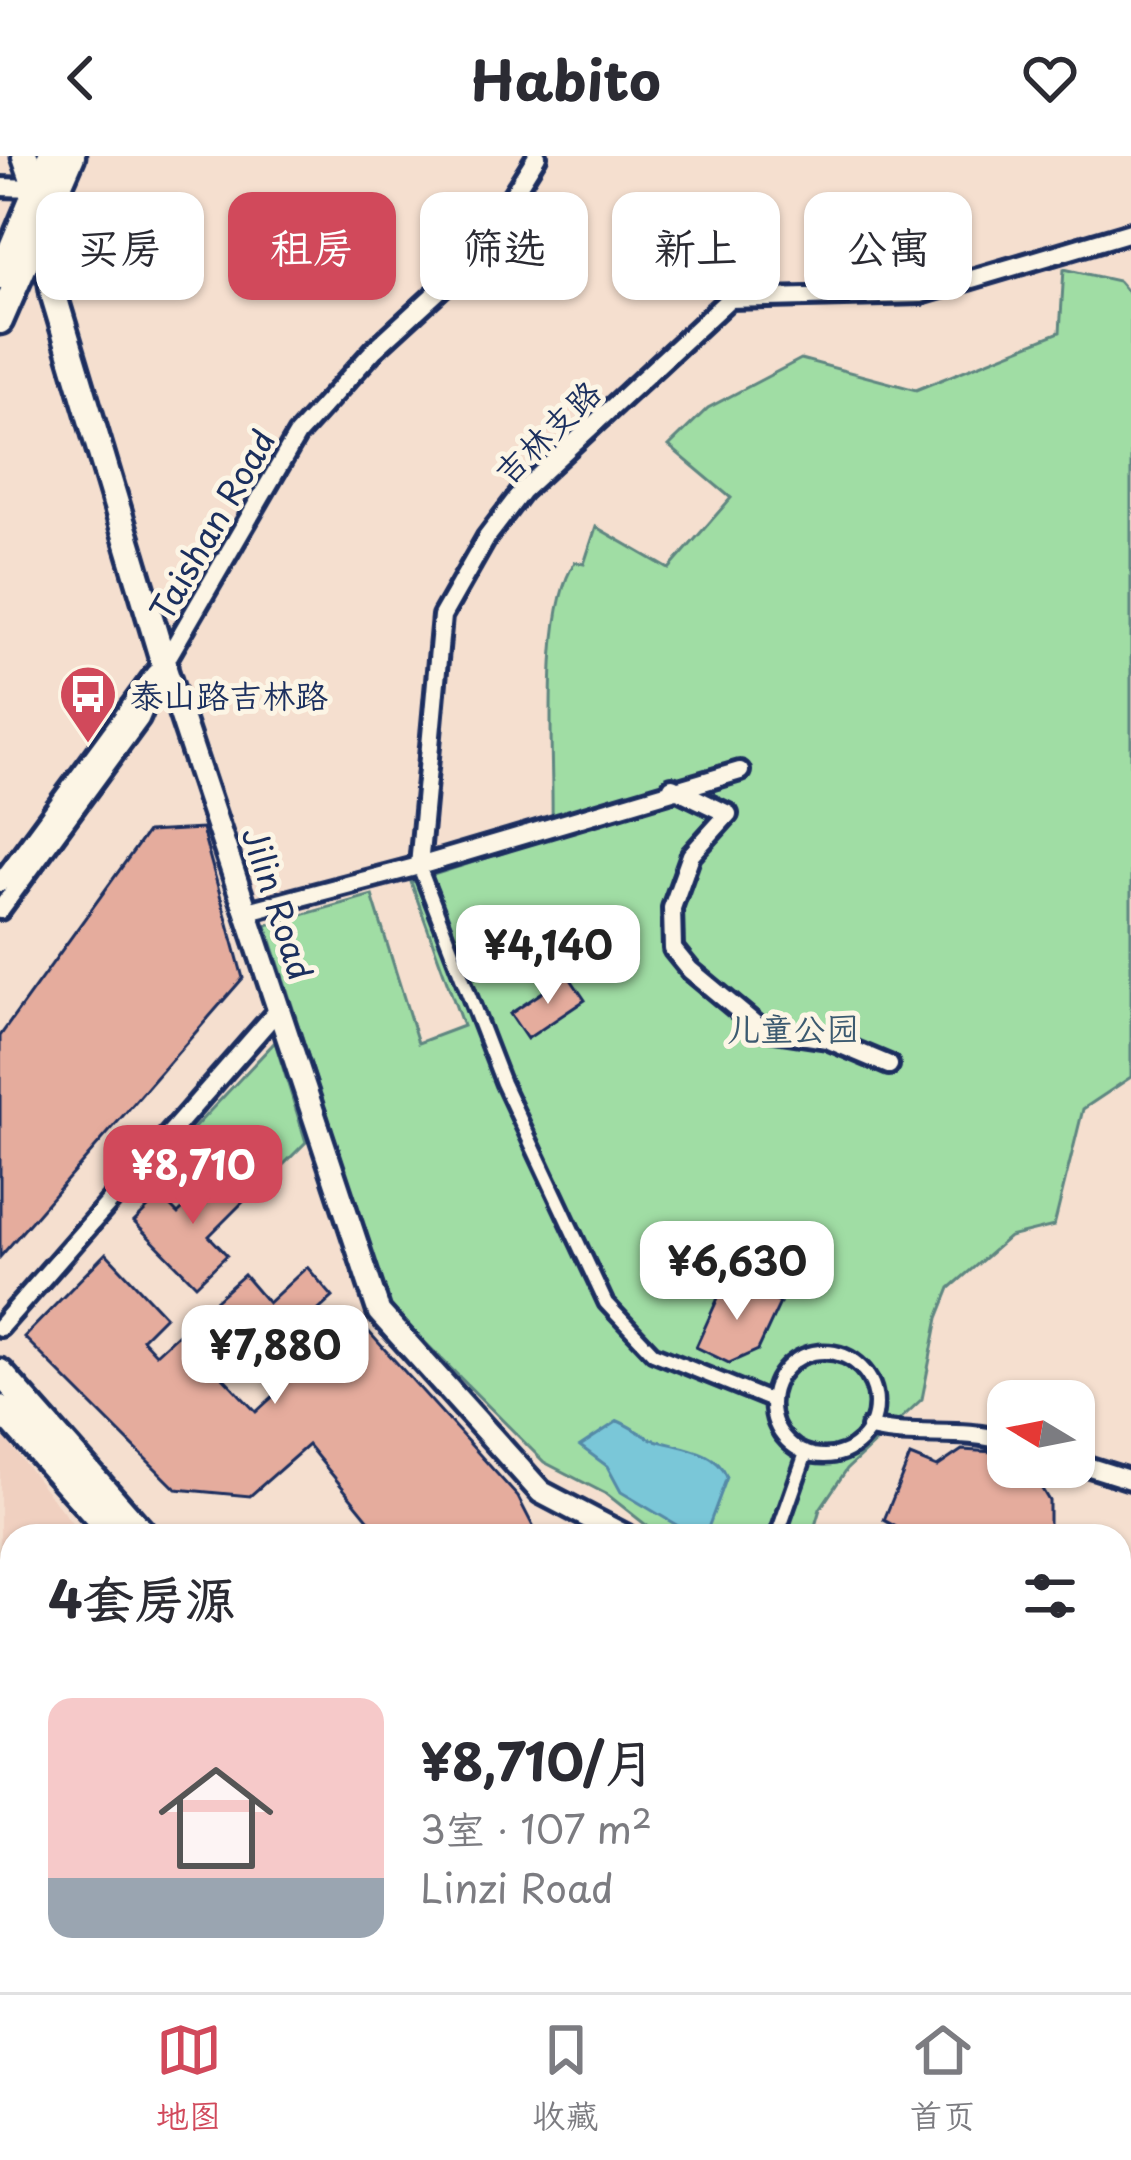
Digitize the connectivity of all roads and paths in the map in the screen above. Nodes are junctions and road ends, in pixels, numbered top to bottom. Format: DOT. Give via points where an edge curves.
graph roads {
  1 [pos="10,156"];
  2 [pos="25,156"];
  3 [pos="50,156"];
  4 [pos="72,156"];
  5 [pos="537,156"];
  6 [pos="0,187"];
  7 [pos="36,188"];
  8 [pos="36,192"];
  9 [pos="57,192"];
  10 [pos="1131,232"];
  11 [pos="36,240"];
  12 [pos="0,276"];
  13 [pos="60,300"];
  14 [pos="0,321"];
  15 [pos="164,664"];
  16 [pos="740,771"];
  17 [pos="672,788"];
  18 [pos="419,866"];
  19 [pos="0,883"];
  20 [pos="0,910"];
  21 [pos="248,910"];
  22 [pos="278,1010"];
  23 [pos="889,1065"];
  24 [pos="0,1327"];
  25 [pos="0,1372"];
  26 [pos="772,1401"];
  27 [pos="0,1408"];
  28 [pos="870,1428"];
  29 [pos="987,1435"];
  30 [pos="806,1453"];
  31 [pos="1095,1469"];
  32 [pos="1131,1480"];
  33 [pos="103,1524"];
  34 [pos="135,1524"];
  35 [pos="602,1524"];
  36 [pos="781,1524"];
  1 -- 7 [label="main road"];
  2 -- 7 [label="main road, Jilin Road"];
  3 -- 7 [label="main road"];
  4 -- 9 [label="main road"];
  5 -- 15 [label="street, Taishan Road" via="472,260 297,434"];
  6 -- 7 [label="street"];
  7 -- 8 [label="main road, Jilin Road"];
  7 -- 12 [label="main road"];
  10 -- 18 [label="street, 吉林支路" via="921,294 729,299 522,491 442,616"];
  11 -- 14 [label="main road"];
  13 -- 15 [label="main road, Jilin Road"];
  15 -- 19 [label="street, Taishan Road"];
  15 -- 20 [label="street" via="140,719"];
  15 -- 21 [label="street, Jilin Road"];
  16 -- 17 [label="street"];
  17 -- 18 [label="street"];
  17 -- 23 [label="street" via="728,814 691,856 672,908 674,949 761,1029 826,1039"];
  18 -- 21 [label="street"];
  18 -- 26 [label="street" via="503,1083 606,1303 653,1353"];
  21 -- 22 [label="street, Jilin Road"];
  22 -- 24 [label="street"];
  22 -- 35 [label="street, Jilin Road" via="380,1312 541,1492"];
  25 -- 34 [label="main road"];
  26 -- 28 [label="street" via="796,1359 812,1352 845,1356 875,1394"];
  26 -- 30 [label="street" via="780,1433"];
  27 -- 33 [label="main road"];
  28 -- 29 [label="street" via="909,1437"];
  28 -- 30 [label="street" via="849,1449"];
  30 -- 36 [label="street"];
  31 -- 32 [label="street"];
}
